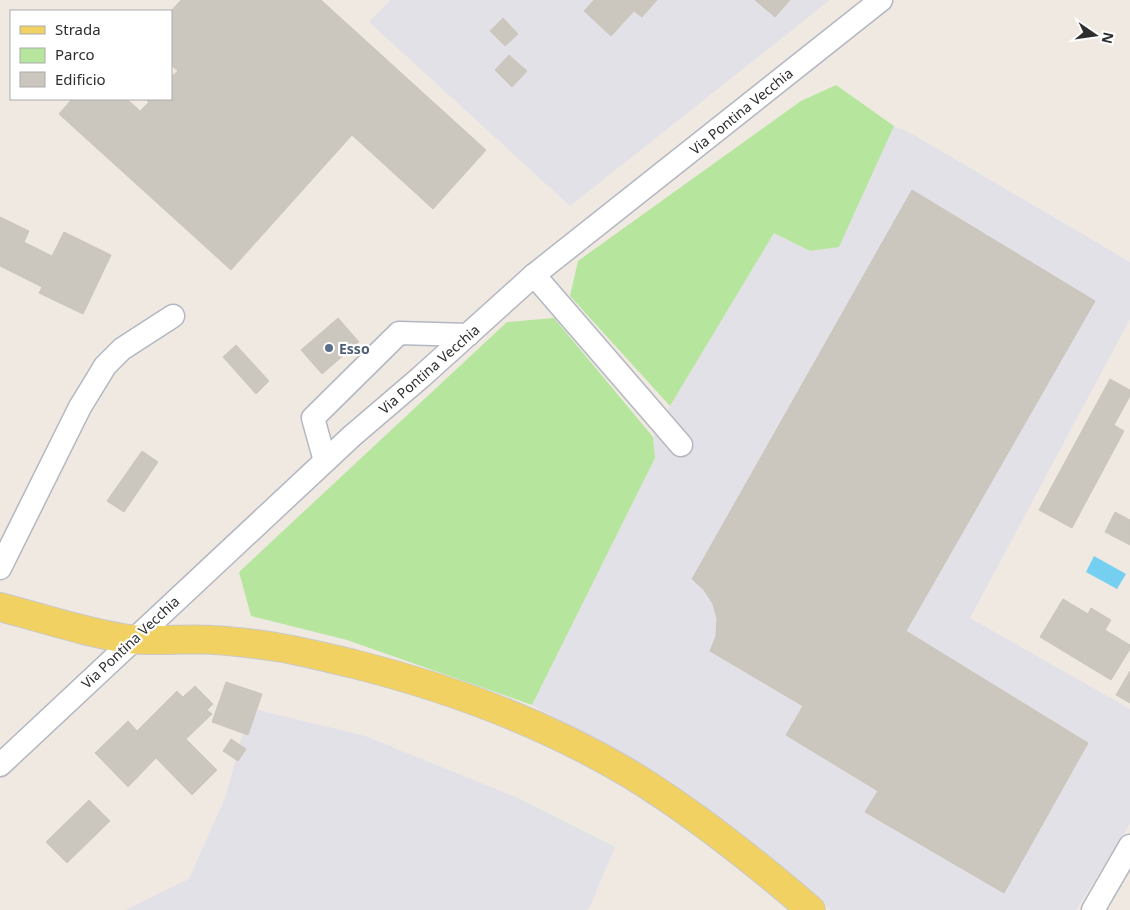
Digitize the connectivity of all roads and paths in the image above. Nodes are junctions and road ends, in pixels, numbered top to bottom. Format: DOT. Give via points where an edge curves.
graph roads {
  1 [pos="881,0"];
  2 [pos="867,7"];
  3 [pos="534,275"];
  4 [pos="173,316"];
  5 [pos="468,335"];
  6 [pos="681,445"];
  7 [pos="325,461"];
  8 [pos="0,568"];
  9 [pos="0,607"];
  10 [pos="133,639"];
  11 [pos="0,764"];
  12 [pos="1130,846"];
  13 [pos="811,910"];
  14 [pos="1093,910"];
  1 -- 2 [label="street, Via Pontina Vecchia"];
  2 -- 3 [label="street, Via Pontina Vecchia"];
  3 -- 5 [label="street, Via Pontina Vecchia"];
  3 -- 6 [label="street"];
  4 -- 8 [label="street" via="127,345 102,371 80,407"];
  5 -- 7 [label="street, Via Pontina Vecchia"];
  5 -- 7 [label="street" via="399,333 313,418"];
  7 -- 10 [label="street, Via Pontina Vecchia"];
  9 -- 10 [label="main road" via="98,634"];
  10 -- 11 [label="street, Via Pontina Vecchia"];
  10 -- 13 [label="main road" via="214,640 277,647 400,676 529,722 651,788 700,821"];
  12 -- 14 [label="street"];
}
